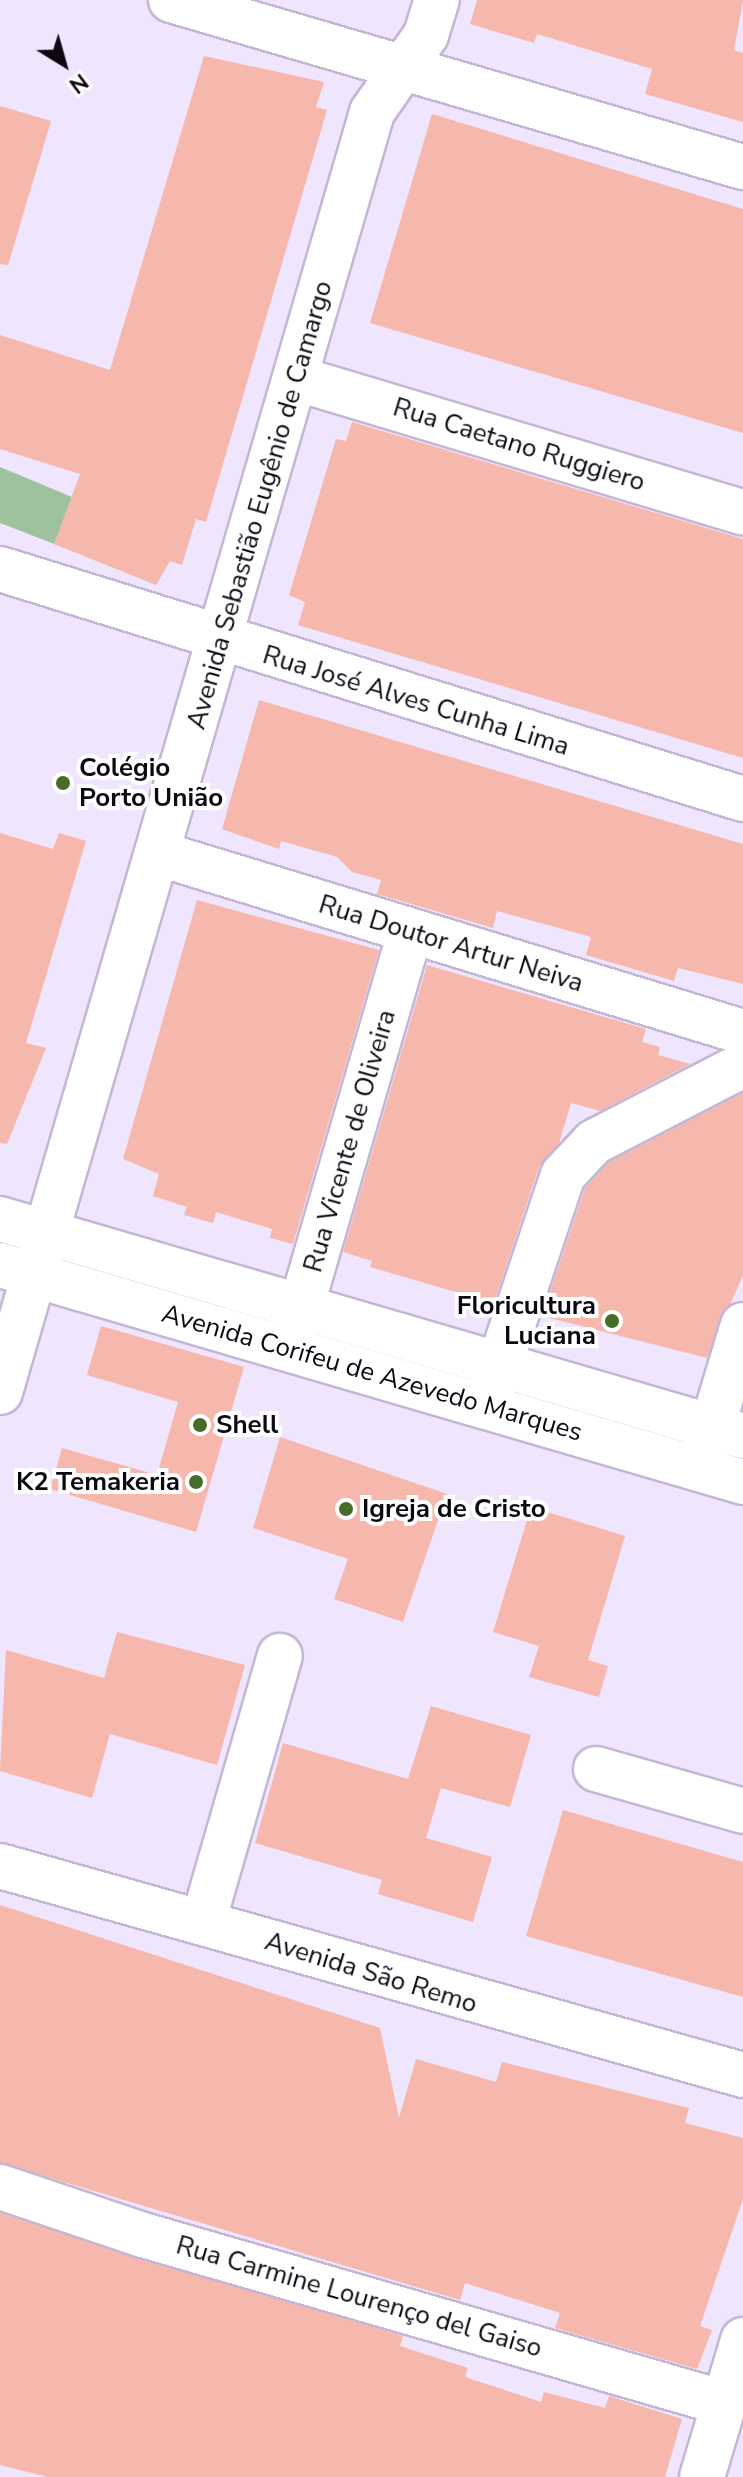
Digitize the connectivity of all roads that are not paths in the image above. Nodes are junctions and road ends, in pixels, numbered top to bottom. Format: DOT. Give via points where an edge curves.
graph roads {
  1 [pos="171,0"];
  2 [pos="437,0"];
  3 [pos="403,69"];
  4 [pos="743,167"];
  5 [pos="295,378"];
  6 [pos="743,512"];
  7 [pos="0,569"];
  8 [pos="223,643"];
  9 [pos="743,799"];
  10 [pos="160,854"];
  11 [pos="410,933"];
  12 [pos="743,1032"];
  13 [pos="743,1065"];
  14 [pos="0,1219"];
  15 [pos="46,1232"];
  16 [pos="17,1270"];
  17 [pos="302,1307"];
  18 [pos="743,1325"];
  19 [pos="289,1349"];
  20 [pos="499,1365"];
  21 [pos="0,1392"];
  22 [pos="486,1407"];
  23 [pos="728,1432"];
  24 [pos="699,1470"];
  25 [pos="743,1482"];
  26 [pos="280,1656"];
  27 [pos="596,1769"];
  28 [pos="743,1811"];
  29 [pos="0,1866"];
  30 [pos="203,1922"];
  31 [pos="743,2075"];
  32 [pos="0,2187"];
  33 [pos="743,2340"];
  34 [pos="724,2403"];
  35 [pos="702,2477"];
  1 -- 3 [label="street"];
  2 -- 3 [label="street, Avenida Sebastião Eugênio de Camargo" via="426,35"];
  3 -- 4 [label="street"];
  3 -- 5 [label="street, Avenida Sebastião Eugênio de Camargo" via="372,112"];
  5 -- 6 [label="street, Rua Caetano Ruggiero"];
  5 -- 8 [label="street, Avenida Sebastião Eugênio de Camargo"];
  7 -- 8 [label="street, Rua José Alves Cunha Lima"];
  8 -- 9 [label="street, Rua José Alves Cunha Lima"];
  8 -- 10 [label="street, Avenida Sebastião Eugênio de Camargo"];
  10 -- 11 [label="street, Rua Doutor Artur Neiva"];
  10 -- 15 [label="street, Avenida Sebastião Eugênio de Camargo"];
  11 -- 12 [label="street, Rua Doutor Artur Neiva"];
  11 -- 17 [label="street, Rua Vicente de Oliveira"];
  13 -- 20 [label="street" via="577,1157 563,1175"];
  14 -- 15 [label="street, Avenida Corifeu de Azevedo Marques"];
  15 -- 16 [label="street, Avenida Sebastião Eugênio de Camargo"];
  15 -- 17 [label="street, Avenida Corifeu de Azevedo Marques"];
  16 -- 19 [label="street, Avenida Corifeu de Azevedo Marques"];
  16 -- 21 [label="street, Avenida Sebastião Eugênio de Camargo"];
  17 -- 19 [label="street, Rua Vicente de Oliveira"];
  17 -- 20 [label="street, Avenida Corifeu de Azevedo Marques"];
  18 -- 23 [label="street"];
  19 -- 22 [label="street, Avenida Corifeu de Azevedo Marques"];
  20 -- 22 [label="street"];
  20 -- 23 [label="street, Avenida Corifeu de Azevedo Marques"];
  22 -- 24 [label="street, Avenida Corifeu de Azevedo Marques"];
  23 -- 24 [label="street"];
  24 -- 25 [label="street, Avenida Corifeu de Azevedo Marques"];
  26 -- 30 [label="street"];
  27 -- 28 [label="street"];
  29 -- 30 [label="street, Avenida São Remo"];
  30 -- 31 [label="street, Avenida São Remo" via="443,1996"];
  32 -- 34 [label="street, Rua Carmine Lourenço del Gaiso" via="143,2235"];
  33 -- 34 [label="street"];
  34 -- 35 [label="street"];
}
